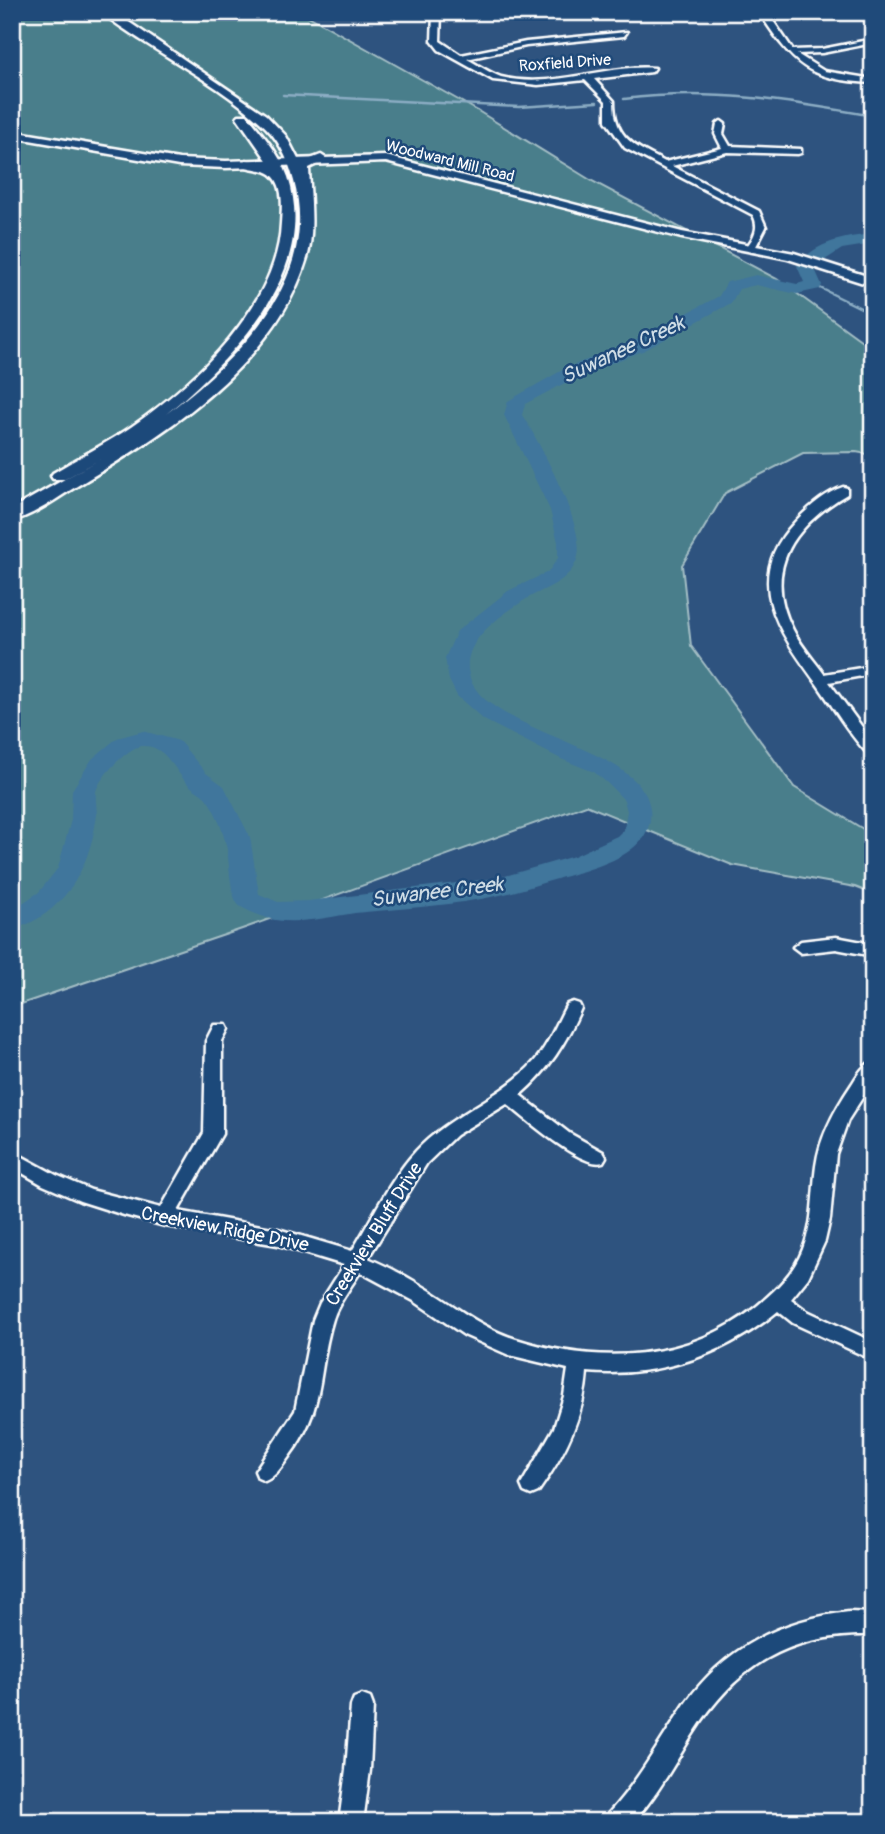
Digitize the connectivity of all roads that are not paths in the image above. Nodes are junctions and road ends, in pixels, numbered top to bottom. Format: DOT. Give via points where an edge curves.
graph roads {
  1 [pos="92,12"];
  2 [pos="107,12"];
  3 [pos="437,12"];
  4 [pos="763,12"];
  5 [pos="624,34"];
  6 [pos="873,41"];
  7 [pos="792,52"];
  8 [pos="460,58"];
  9 [pos="652,70"];
  10 [pos="587,77"];
  11 [pos="873,81"];
  12 [pos="721,124"];
  13 [pos="12,134"];
  14 [pos="283,143"];
  15 [pos="267,147"];
  16 [pos="727,149"];
  17 [pos="798,151"];
  18 [pos="321,159"];
  19 [pos="294,162"];
  20 [pos="246,164"];
  21 [pos="664,165"];
  22 [pos="280,170"];
  23 [pos="304,193"];
  24 [pos="751,248"];
  25 [pos="873,282"];
  26 [pos="843,491"];
  27 [pos="12,500"];
  28 [pos="12,516"];
  29 [pos="873,670"];
  30 [pos="820,679"];
  31 [pos="873,751"];
  32 [pos="802,947"];
  33 [pos="873,950"];
  34 [pos="573,1008"];
  35 [pos="220,1029"];
  36 [pos="873,1068"];
  37 [pos="866,1089"];
  38 [pos="508,1095"];
  39 [pos="597,1157"];
  40 [pos="12,1158"];
  41 [pos="165,1218"];
  42 [pos="355,1261"];
  43 [pos="778,1300"];
  44 [pos="873,1351"];
  45 [pos="578,1363"];
  46 [pos="265,1471"];
  47 [pos="531,1485"];
  48 [pos="873,1624"];
  49 [pos="362,1706"];
  50 [pos="351,1822"];
  51 [pos="616,1822"];
  1 -- 15 [label="main road" via="233,108"];
  2 -- 14 [label="main road" via="250,108"];
  3 -- 8 [label="street, Roxfield Drive" via="436,41"];
  4 -- 7 [label="street"];
  5 -- 8 [label="street" via="526,44"];
  6 -- 7 [label="street"];
  7 -- 11 [label="street" via="811,69"];
  8 -- 10 [label="street, Roxfield Drive" via="496,79 516,82"];
  9 -- 10 [label="street, Roxfield Drive"];
  10 -- 21 [label="street" via="610,101 610,121 617,134 628,146"];
  12 -- 16 [label="street" via="719,134"];
  13 -- 20 [label="street" via="162,161"];
  14 -- 18 [label="main road" via="295,152"];
  14 -- 19 [label="main road"];
  15 -- 20 [label="main road" via="268,158"];
  15 -- 22 [label="main road"];
  16 -- 17 [label="street"];
  16 -- 21 [label="street"];
  18 -- 19 [label="street, Woodward Mill Road"];
  18 -- 23 [label="main road" via="303,168"];
  18 -- 24 [label="street, Woodward Mill Road" via="386,159 682,236"];
  19 -- 22 [label="street, Woodward Mill Road"];
  19 -- 23 [label="main road"];
  20 -- 22 [label="main road"];
  21 -- 24 [label="street" via="756,213 763,230"];
  22 -- 27 [label="main road" via="292,224 282,265 255,313 222,357 148,421"];
  23 -- 28 [label="main road" via="307,222 299,266 278,310 239,360 180,414 99,469"];
  24 -- 25 [label="street, Woodward Mill Road"];
  26 -- 30 [label="street" via="795,527 783,545 774,575 781,618"];
  29 -- 30 [label="street"];
  30 -- 31 [label="street"];
  32 -- 33 [label="street" via="836,943"];
  34 -- 38 [label="street, Creekview Bluff Drive" via="543,1063"];
  35 -- 41 [label="street" via="214,1041 214,1134"];
  36 -- 37 [label="street, Creekview Ridge Drive"];
  37 -- 43 [label="street, Creekview Ridge Drive" via="829,1146 821,1218 810,1256"];
  38 -- 39 [label="street"];
  38 -- 42 [label="street, Creekview Bluff Drive" via="450,1130 429,1150"];
  40 -- 41 [label="street, Creekview Ridge Drive" via="91,1198"];
  41 -- 42 [label="street, Creekview Ridge Drive" via="289,1240"];
  42 -- 45 [label="street, Creekview Ridge Drive" via="493,1340"];
  42 -- 46 [label="street, Creekview Bluff Drive" via="319,1329 303,1415"];
  43 -- 44 [label="street" via="793,1313"];
  43 -- 45 [label="street, Creekview Ridge Drive" via="723,1340 679,1357 630,1365"];
  45 -- 47 [label="street" via="575,1394 558,1444"];
  48 -- 51 [label="street" via="800,1631 768,1644 735,1666 707,1694 656,1774"];
  49 -- 50 [label="street"];
}
